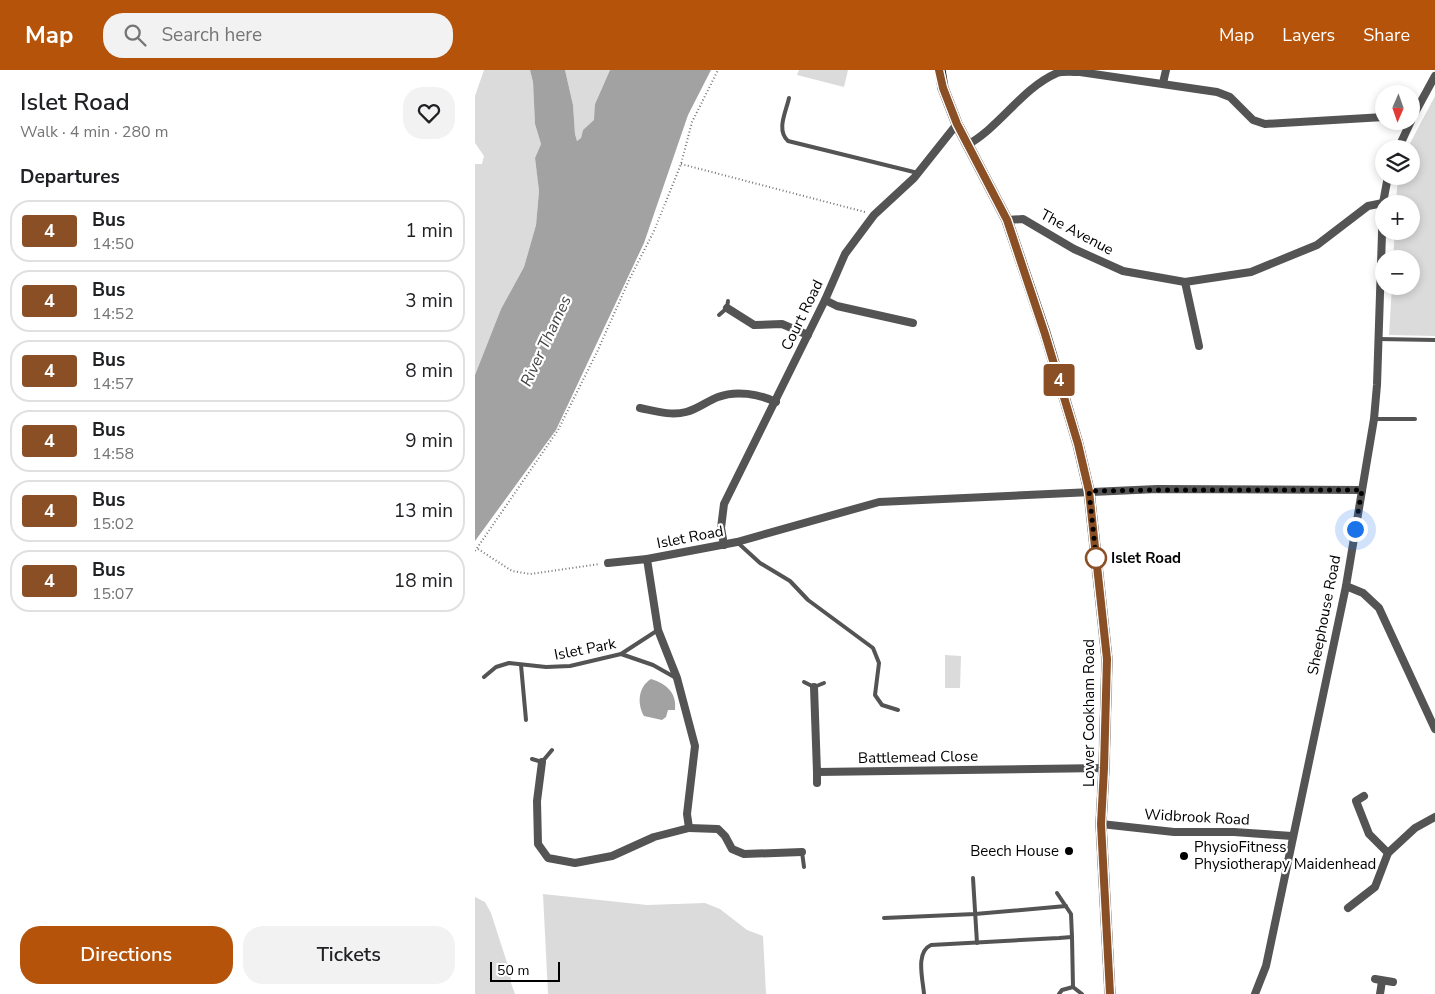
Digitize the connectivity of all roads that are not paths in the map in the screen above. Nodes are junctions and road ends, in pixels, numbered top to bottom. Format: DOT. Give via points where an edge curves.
graph roads {
  1 [pos="939,70"];
  2 [pos="1166,70"];
  3 [pos="1080,71"];
  4 [pos="1435,76"];
  5 [pos="1163,83"];
  6 [pos="789,98"];
  7 [pos="1420,104"];
  8 [pos="1375,118"];
  9 [pos="957,124"];
  10 [pos="967,145"];
  11 [pos="918,174"];
  12 [pos="1375,205"];
  13 [pos="1007,220"];
  14 [pos="1382,240"];
  15 [pos="1185,282"];
  16 [pos="825,300"];
  17 [pos="727,305"];
  18 [pos="903,310"];
  19 [pos="719,315"];
  20 [pos="902,319"];
  21 [pos="913,323"];
  22 [pos="808,335"];
  23 [pos="1378,338"];
  24 [pos="1435,340"];
  25 [pos="1199,346"];
  26 [pos="776,402"];
  27 [pos="640,408"];
  28 [pos="1373,419"];
  29 [pos="1415,419"];
  30 [pos="1362,490"];
  31 [pos="1089,491"];
  32 [pos="737,542"];
  33 [pos="724,545"];
  34 [pos="647,559"];
  35 [pos="608,563"];
  36 [pos="1345,586"];
  37 [pos="659,630"];
  38 [pos="621,654"];
  39 [pos="521,664"];
  40 [pos="483,677"];
  41 [pos="677,678"];
  42 [pos="804,682"];
  43 [pos="824,683"];
  44 [pos="815,687"];
  45 [pos="898,710"];
  46 [pos="526,720"];
  47 [pos="1435,729"];
  48 [pos="552,750"];
  49 [pos="532,760"];
  50 [pos="542,762"];
  51 [pos="1104,768"];
  52 [pos="817,772"];
  53 [pos="817,784"];
  54 [pos="1364,796"];
  55 [pos="1435,817"];
  56 [pos="1101,824"];
  57 [pos="689,828"];
  58 [pos="1292,836"];
  59 [pos="802,852"];
  60 [pos="1388,853"];
  61 [pos="804,866"];
  62 [pos="973,878"];
  63 [pos="1057,893"];
  64 [pos="1066,906"];
  65 [pos="1348,908"];
  66 [pos="975,914"];
  67 [pos="884,918"];
  68 [pos="1072,938"];
  69 [pos="977,943"];
  70 [pos="1393,982"];
  71 [pos="1073,987"];
  72 [pos="1106,993"];
  73 [pos="924,994"];
  74 [pos="1059,994"];
  75 [pos="1082,994"];
  76 [pos="1255,994"];
  77 [pos="1380,994"];
  1 -- 9 [label="main road, Lower Cookham Road"];
  2 -- 5 [label="street"];
  3 -- 5 [label="street"];
  3 -- 10 [label="street" via="1058,73 1039,84 979,139"];
  4 -- 7 [label="street"];
  5 -- 8 [label="street" via="1230,97 1253,120 1265,124"];
  6 -- 11 [label="lane" via="781,130 789,140"];
  9 -- 10 [label="main road, Lower Cookham Road"];
  9 -- 11 [label="street, Court Road"];
  10 -- 13 [label="main road, Lower Cookham Road"];
  11 -- 16 [label="street, Court Road" via="874,215 845,254"];
  12 -- 15 [label="street, The Avenue" via="1368,206 1317,245 1251,272"];
  13 -- 15 [label="street, The Avenue" via="1023,219 1074,249 1123,271"];
  13 -- 31 [label="main road, Lower Cookham Road" via="1045,334"];
  14 -- 23 [label="street, Sheephouse Road"];
  15 -- 25 [label="street"];
  16 -- 20 [label="street" via="837,306"];
  16 -- 22 [label="street, Court Road"];
  17 -- 19 [label="lane"];
  17 -- 22 [label="street" via="754,326 782,324"];
  18 -- 20 [label="street"];
  20 -- 21 [label="street"];
  22 -- 26 [label="street, Court Road"];
  23 -- 24 [label="lane"];
  23 -- 28 [label="street, Sheephouse Road"];
  26 -- 27 [label="street" via="764,396 736,393 719,396 688,412 673,414"];
  26 -- 33 [label="street, Court Road" via="724,504 721,528"];
  28 -- 29 [label="lane"];
  28 -- 30 [label="street, Sheephouse Road"];
  30 -- 31 [label="street, Islet Road"];
  30 -- 36 [label="street, Sheephouse Road"];
  31 -- 32 [label="street, Islet Road" via="879,502"];
  31 -- 51 [label="main road, Lower Cookham Road" via="1107,659"];
  32 -- 33 [label="street, Islet Road"];
  32 -- 45 [label="lane" via="760,564 790,581 808,600 873,648 879,663 875,695 882,705"];
  33 -- 34 [label="street, Islet Road"];
  34 -- 35 [label="street, Islet Road"];
  34 -- 37 [label="street, Islet Road"];
  36 -- 47 [label="street" via="1363,593 1379,608"];
  36 -- 58 [label="street, Sheephouse Road"];
  37 -- 38 [label="lane, Islet Park"];
  37 -- 41 [label="street, Islet Road"];
  38 -- 39 [label="lane, Islet Park" via="570,666"];
  38 -- 41 [label="lane"];
  39 -- 40 [label="lane, Islet Park" via="502,664"];
  39 -- 46 [label="lane"];
  41 -- 57 [label="street, Islet Road" via="695,746 687,814"];
  42 -- 44 [label="lane"];
  43 -- 44 [label="lane"];
  44 -- 52 [label="street"];
  48 -- 50 [label="lane"];
  49 -- 50 [label="lane"];
  50 -- 57 [label="street" via="537,801 538,844 548,858 575,863 613,856 654,837"];
  51 -- 52 [label="street, Battlemead Close"];
  51 -- 56 [label="main road, Lower Cookham Road"];
  52 -- 53 [label="street"];
  54 -- 60 [label="street" via="1354,797 1369,834"];
  55 -- 60 [label="street" via="1415,828"];
  56 -- 58 [label="street, Widbrook Road" via="1175,832"];
  56 -- 72 [label="main road, Lower Cookham Road"];
  57 -- 59 [label="street" via="718,829 732,849 743,854"];
  58 -- 76 [label="street, Sheephouse Road" via="1266,966"];
  59 -- 61 [label="lane"];
  60 -- 65 [label="street" via="1375,887"];
  62 -- 66 [label="lane"];
  63 -- 64 [label="lane"];
  64 -- 66 [label="lane"];
  64 -- 68 [label="lane" via="1071,914"];
  66 -- 67 [label="lane"];
  66 -- 69 [label="lane"];
  68 -- 69 [label="lane"];
  68 -- 71 [label="lane"];
  69 -- 73 [label="lane" via="926,948 922,960"];
  70 -- 77 [label="street" via="1378,980"];
  71 -- 74 [label="lane"];
  71 -- 75 [label="lane"];
}
